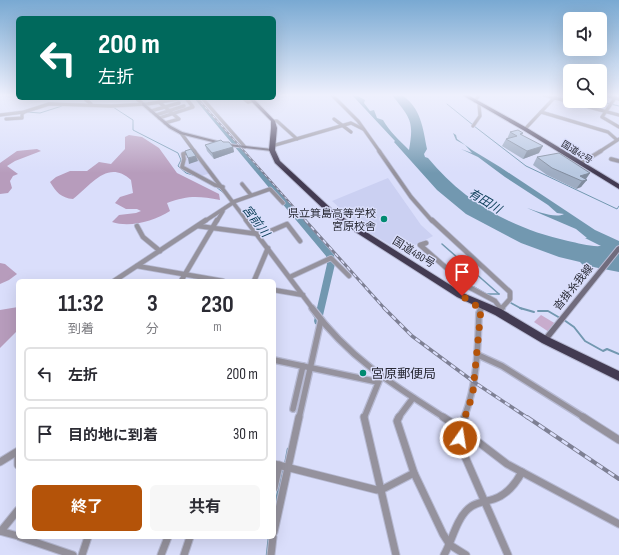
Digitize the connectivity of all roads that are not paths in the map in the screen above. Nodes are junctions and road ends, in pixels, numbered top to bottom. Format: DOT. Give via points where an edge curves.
graph roads {
  1 [pos="163,121"];
  2 [pos="173,121"];
  3 [pos="223,121"];
  4 [pos="273,121"];
  5 [pos="337,121"];
  6 [pos="356,121"];
  7 [pos="477,121"];
  8 [pos="510,121"];
  9 [pos="533,121"];
  10 [pos="571,121"];
  11 [pos="609,121"];
  12 [pos="165,123"];
  13 [pos="342,125"];
  14 [pos="473,126"];
  15 [pos="619,127"];
  16 [pos="364,129"];
  17 [pos="525,129"];
  18 [pos="351,132"];
  19 [pos="181,133"];
  20 [pos="297,139"];
  21 [pos="618,140"];
  22 [pos="245,146"];
  23 [pos="272,148"];
  24 [pos="195,150"];
  25 [pos="611,159"];
  26 [pos="619,161"];
  27 [pos="581,163"];
  28 [pos="212,173"];
  29 [pos="202,176"];
  30 [pos="242,184"];
  31 [pos="223,187"];
  32 [pos="619,188"];
  33 [pos="251,196"];
  34 [pos="233,202"];
  35 [pos="283,203"];
  36 [pos="224,209"];
  37 [pos="137,226"];
  38 [pos="198,226"];
  39 [pos="213,228"];
  40 [pos="258,235"];
  41 [pos="300,241"];
  42 [pos="426,243"];
  43 [pos="268,248"];
  44 [pos="619,248"];
  45 [pos="160,251"];
  46 [pos="137,266"];
  47 [pos="461,266"];
  48 [pos="451,272"];
  49 [pos="185,274"];
  50 [pos="349,276"];
  51 [pos="290,277"];
  52 [pos="117,279"];
  53 [pos="182,279"];
  54 [pos="212,279"];
  55 [pos="255,279"];
  56 [pos="276,290"];
  57 [pos="460,294"];
  58 [pos="303,295"];
  59 [pos="481,309"];
  60 [pos="499,311"];
  61 [pos="508,318"];
  62 [pos="321,320"];
  63 [pos="546,338"];
  64 [pos="478,355"];
  65 [pos="276,360"];
  66 [pos="303,366"];
  67 [pos="311,368"];
  68 [pos="619,376"];
  69 [pos="379,379"];
  70 [pos="413,398"];
  71 [pos="293,409"];
  72 [pos="460,428"];
  73 [pos="619,440"];
  74 [pos="16,453"];
  75 [pos="0,462"];
  76 [pos="277,465"];
  77 [pos="288,467"];
  78 [pos="522,472"];
  79 [pos="414,473"];
  80 [pos="381,489"];
  81 [pos="485,500"];
  82 [pos="16,512"];
  83 [pos="276,523"];
  84 [pos="619,524"];
  85 [pos="1,531"];
  86 [pos="16,536"];
  87 [pos="25,539"];
  88 [pos="87,539"];
  89 [pos="167,539"];
  90 [pos="189,539"];
  91 [pos="273,539"];
  92 [pos="450,545"];
  93 [pos="73,555"];
  94 [pos="82,555"];
  95 [pos="161,555"];
  96 [pos="184,555"];
  97 [pos="271,555"];
  98 [pos="396,555"];
  99 [pos="444,555"];
  100 [pos="466,555"];
  101 [pos="508,555"];
  1 -- 12 [label="street"];
  2 -- 12 [label="street"];
  3 -- 22 [label="street"];
  4 -- 20 [label="street" via="277,121"];
  4 -- 23 [label="highway"];
  5 -- 13 [label="street"];
  6 -- 16 [label="street"];
  7 -- 14 [label="street"];
  8 -- 17 [label="highway, 国道42号"];
  9 -- 17 [label="street"];
  10 -- 21 [label="street" via="608,132"];
  11 -- 15 [label="street"];
  12 -- 19 [label="street"];
  13 -- 16 [label="street" via="352,123"];
  13 -- 18 [label="street"];
  13 -- 20 [label="street"];
  16 -- 60 [label="street" via="434,224 510,292 510,299"];
  17 -- 27 [label="highway, 国道42号"];
  19 -- 22 [label="street" via="226,145"];
  19 -- 24 [label="street"];
  20 -- 23 [label="street"];
  21 -- 27 [label="street"];
  22 -- 23 [label="street"];
  23 -- 57 [label="highway, 国道480号" via="275,158 282,166 334,215"];
  24 -- 28 [label="street"];
  24 -- 29 [label="street" via="183,154 182,166 189,172"];
  25 -- 26 [label="street"];
  27 -- 32 [label="highway, 国道42号"];
  28 -- 29 [label="street"];
  28 -- 31 [label="street"];
  29 -- 31 [label="street" via="217,187"];
  30 -- 33 [label="street"];
  31 -- 34 [label="street"];
  33 -- 34 [label="street"];
  33 -- 35 [label="street" via="270,189"];
  34 -- 36 [label="street"];
  34 -- 40 [label="street"];
  36 -- 38 [label="street"];
  36 -- 39 [label="street"];
  37 -- 45 [label="street" via="142,237"];
  38 -- 39 [label="street"];
  38 -- 45 [label="street"];
  39 -- 40 [label="street"];
  39 -- 49 [label="street"];
  40 -- 41 [label="street" via="287,224"];
  40 -- 43 [label="street"];
  42 -- 48 [label="street" via="420,245"];
  43 -- 51 [label="street"];
  43 -- 55 [label="street"];
  44 -- 63 [label="street, 沓掛糸我線"];
  45 -- 46 [label="street"];
  46 -- 49 [label="street"];
  46 -- 52 [label="street"];
  47 -- 48 [label="street"];
  48 -- 60 [label="street" via="467,286 495,301"];
  49 -- 53 [label="street"];
  49 -- 54 [label="street"];
  50 -- 51 [label="street" via="331,258"];
  51 -- 58 [label="street"];
  56 -- 58 [label="street"];
  57 -- 59 [label="street"];
  57 -- 60 [label="highway, 国道480号"];
  58 -- 62 [label="street"];
  59 -- 61 [label="street"];
  59 -- 64 [label="street"];
  60 -- 61 [label="highway, 国道480号"];
  61 -- 63 [label="highway, 国道480号"];
  62 -- 67 [label="street"];
  62 -- 69 [label="street"];
  63 -- 68 [label="highway, 国道480号"];
  64 -- 72 [label="street" via="472,398"];
  64 -- 73 [label="street" via="502,366"];
  65 -- 66 [label="street"];
  66 -- 67 [label="street"];
  66 -- 71 [label="street"];
  67 -- 69 [label="street"];
  67 -- 77 [label="street"];
  69 -- 70 [label="street"];
  69 -- 80 [label="street" via="364,418"];
  70 -- 72 [label="street"];
  70 -- 79 [label="street" via="397,421"];
  72 -- 78 [label="street" via="507,464"];
  72 -- 81 [label="street" via="463,452"];
  74 -- 75 [label="street"];
  76 -- 77 [label="street"];
  77 -- 80 [label="street"];
  77 -- 83 [label="street"];
  78 -- 81 [label="street" via="498,497"];
  78 -- 84 [label="street"];
  79 -- 80 [label="street"];
  79 -- 92 [label="street"];
  80 -- 98 [label="street"];
  81 -- 92 [label="street" via="475,503 466,510"];
  81 -- 101 [label="street"];
  82 -- 85 [label="street"];
  85 -- 86 [label="street"];
  87 -- 93 [label="street"];
  88 -- 94 [label="street"];
  89 -- 95 [label="street"];
  90 -- 96 [label="street"];
  91 -- 97 [label="street"];
  92 -- 99 [label="street"];
  92 -- 100 [label="street"];
}
